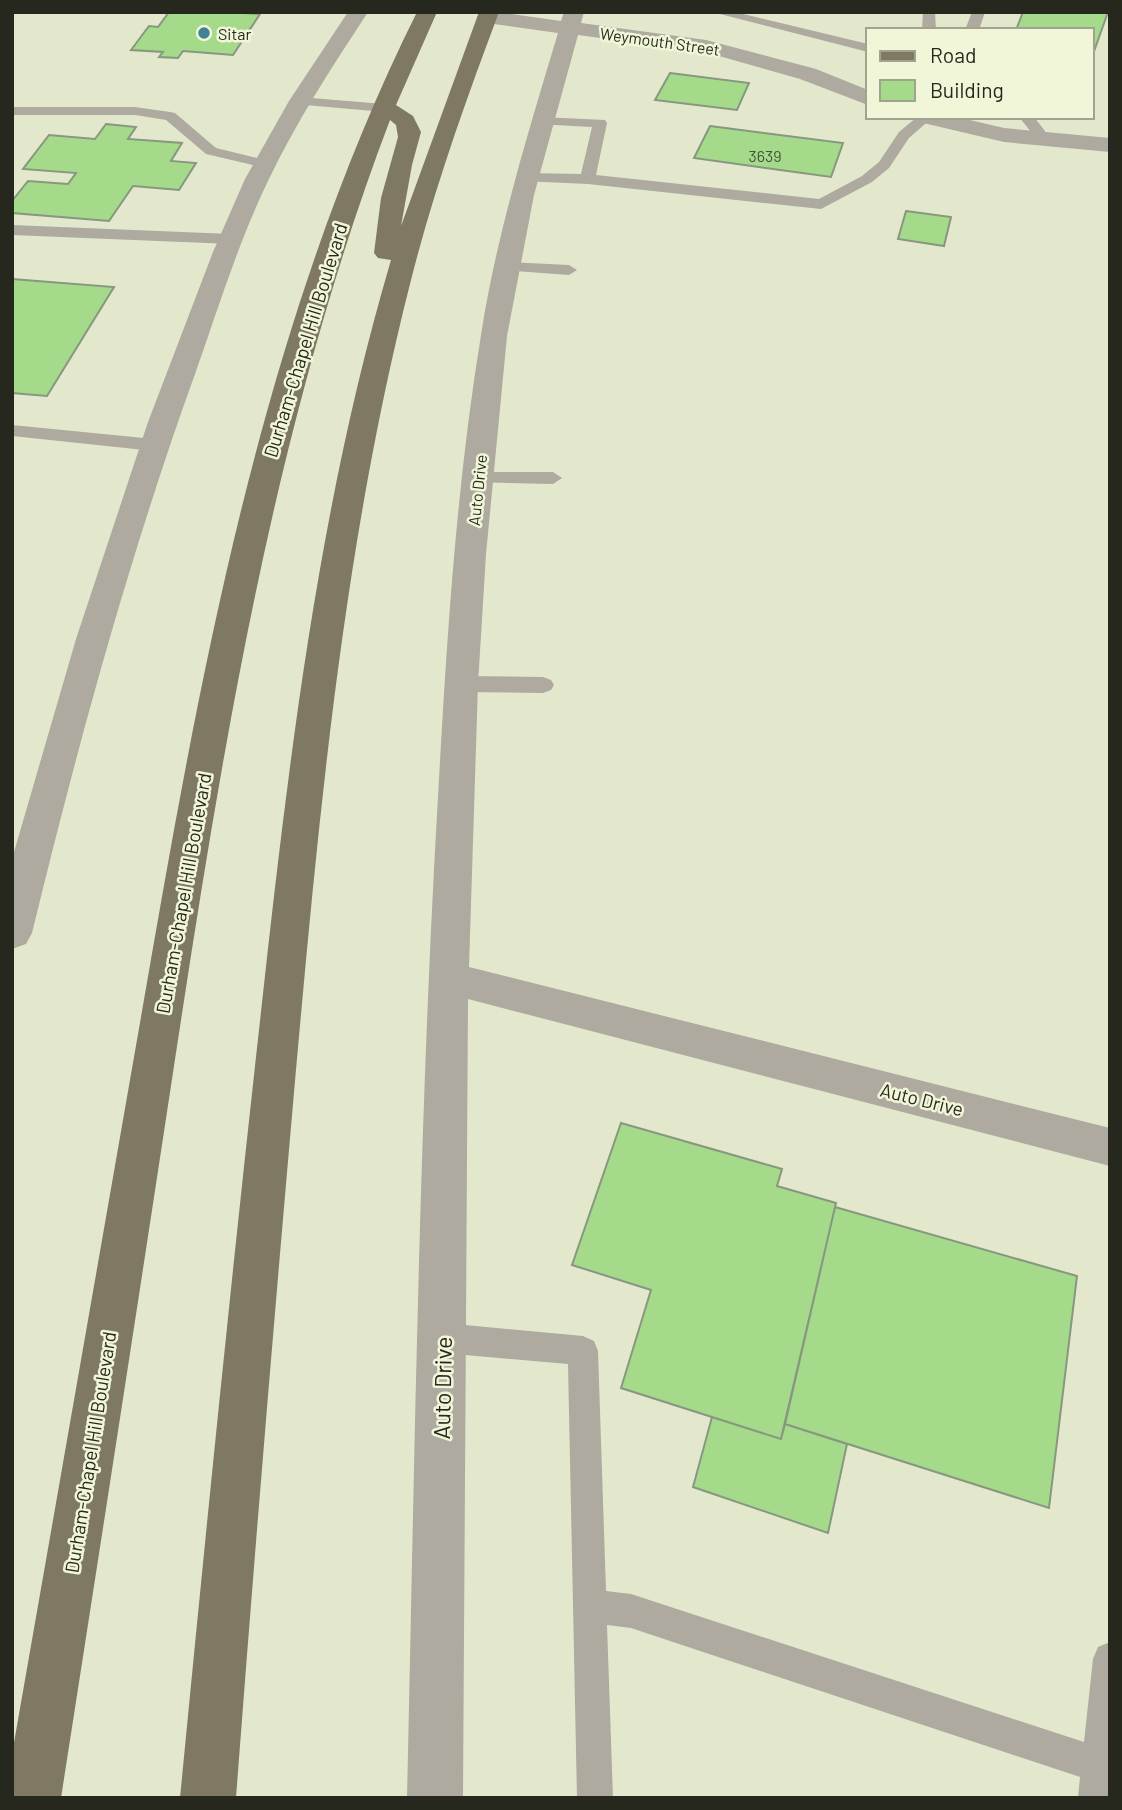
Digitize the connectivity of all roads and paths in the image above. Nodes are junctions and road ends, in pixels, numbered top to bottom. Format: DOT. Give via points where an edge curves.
graph roads {
  1 [pos="358,12"];
  2 [pos="427,12"];
  3 [pos="718,12"];
  4 [pos="481,14"];
  5 [pos="572,21"];
  6 [pos="866,48"];
  7 [pos="866,96"];
  8 [pos="299,101"];
  9 [pos="384,108"];
  10 [pos="12,111"];
  11 [pos="924,119"];
  12 [pos="936,119"];
  13 [pos="1028,119"];
  14 [pos="541,121"];
  15 [pos="1045,140"];
  16 [pos="1110,145"];
  17 [pos="265,164"];
  18 [pos="527,178"];
  19 [pos="588,179"];
  20 [pos="12,230"];
  21 [pos="231,239"];
  22 [pos="507,267"];
  23 [pos="569,270"];
  24 [pos="389,314"];
  25 [pos="12,430"];
  26 [pos="154,445"];
  27 [pos="478,478"];
  28 [pos="553,478"];
  29 [pos="461,684"];
  30 [pos="543,685"];
  31 [pos="12,933"];
  32 [pos="449,978"];
  33 [pos="1110,1147"];
  34 [pos="443,1338"];
  35 [pos="590,1606"];
  36 [pos="1110,1659"];
  37 [pos="1098,1781"];
  38 [pos="33,1798"];
  39 [pos="208,1798"];
  40 [pos="435,1798"];
  41 [pos="595,1798"];
  1 -- 8 [label="street"];
  2 -- 9 [label="main road, Durham-Chapel Hill Boulevard"];
  3 -- 6 [label="lane"];
  4 -- 5 [label="street, Weymouth Street"];
  4 -- 24 [label="main road"];
  5 -- 7 [label="street, Weymouth Street" via="716,48"];
  5 -- 14 [label="street, Auto Drive"];
  8 -- 9 [label="lane"];
  8 -- 17 [label="street"];
  9 -- 24 [label="main road" via="401,117 410,134 387,237"];
  9 -- 38 [label="main road, Durham-Chapel Hill Boulevard" via="308,317 269,455 230,625"];
  10 -- 17 [label="lane" via="135,111 170,116 211,151"];
  11 -- 19 [label="lane" via="904,135 884,165 867,179 821,204"];
  12 -- 15 [label="street"];
  13 -- 15 [label="lane"];
  14 -- 18 [label="street, Auto Drive"];
  14 -- 19 [label="lane" via="600,123"];
  15 -- 16 [label="street"];
  17 -- 21 [label="street"];
  18 -- 19 [label="lane"];
  18 -- 22 [label="street, Auto Drive"];
  20 -- 21 [label="lane"];
  21 -- 26 [label="street"];
  22 -- 23 [label="lane"];
  22 -- 27 [label="street, Auto Drive"];
  24 -- 39 [label="main road" via="332,604 299,834 241,1401"];
  25 -- 26 [label="lane"];
  26 -- 31 [label="street" via="100,611"];
  27 -- 28 [label="lane"];
  27 -- 29 [label="street, Auto Drive"];
  29 -- 30 [label="lane"];
  29 -- 32 [label="street, Auto Drive"];
  32 -- 33 [label="street, Auto Drive"];
  32 -- 34 [label="street, Auto Drive"];
  34 -- 35 [label="lane" via="583,1351"];
  34 -- 40 [label="street, Auto Drive"];
  35 -- 37 [label="lane" via="631,1611"];
  35 -- 41 [label="lane"];
  36 -- 37 [label="lane"];
}
